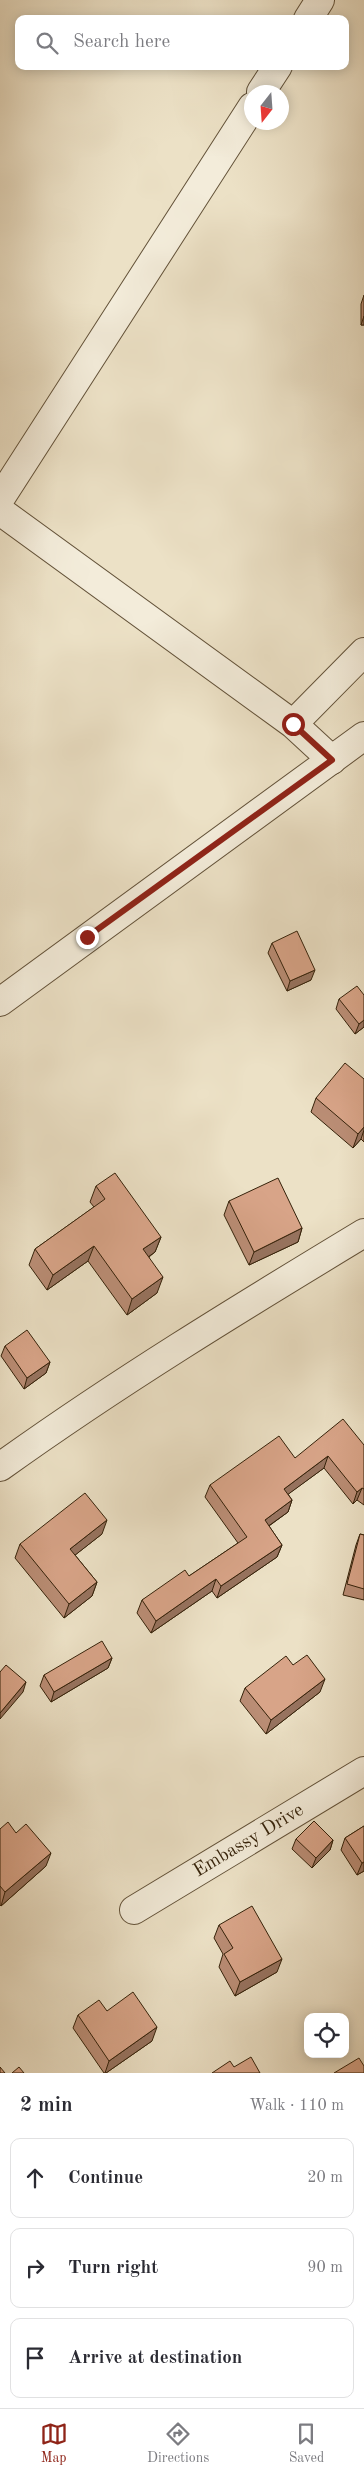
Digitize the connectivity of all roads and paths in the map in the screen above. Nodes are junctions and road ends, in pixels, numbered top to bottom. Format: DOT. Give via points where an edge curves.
graph roads {
  1 [pos="320,0"];
  2 [pos="311,15"];
  3 [pos="275,70"];
  4 [pos="266,85"];
  5 [pos="244,119"];
  6 [pos="0,499"];
  7 [pos="0,511"];
  8 [pos="364,652"];
  9 [pos="293,724"];
  10 [pos="364,736"];
  11 [pos="332,760"];
  12 [pos="0,1002"];
  13 [pos="364,1234"];
  14 [pos="0,1467"];
  15 [pos="364,1771"];
  16 [pos="134,1910"];
  1 -- 2 [label="street"];
  3 -- 4 [label="street"];
  5 -- 6 [label="street"];
  7 -- 9 [label="street"];
  8 -- 9 [label="street"];
  9 -- 11 [label="street"];
  10 -- 11 [label="street"];
  11 -- 12 [label="street"];
  13 -- 14 [label="street" via="199,1333"];
  15 -- 16 [label="street, Embassy Drive"];
}
